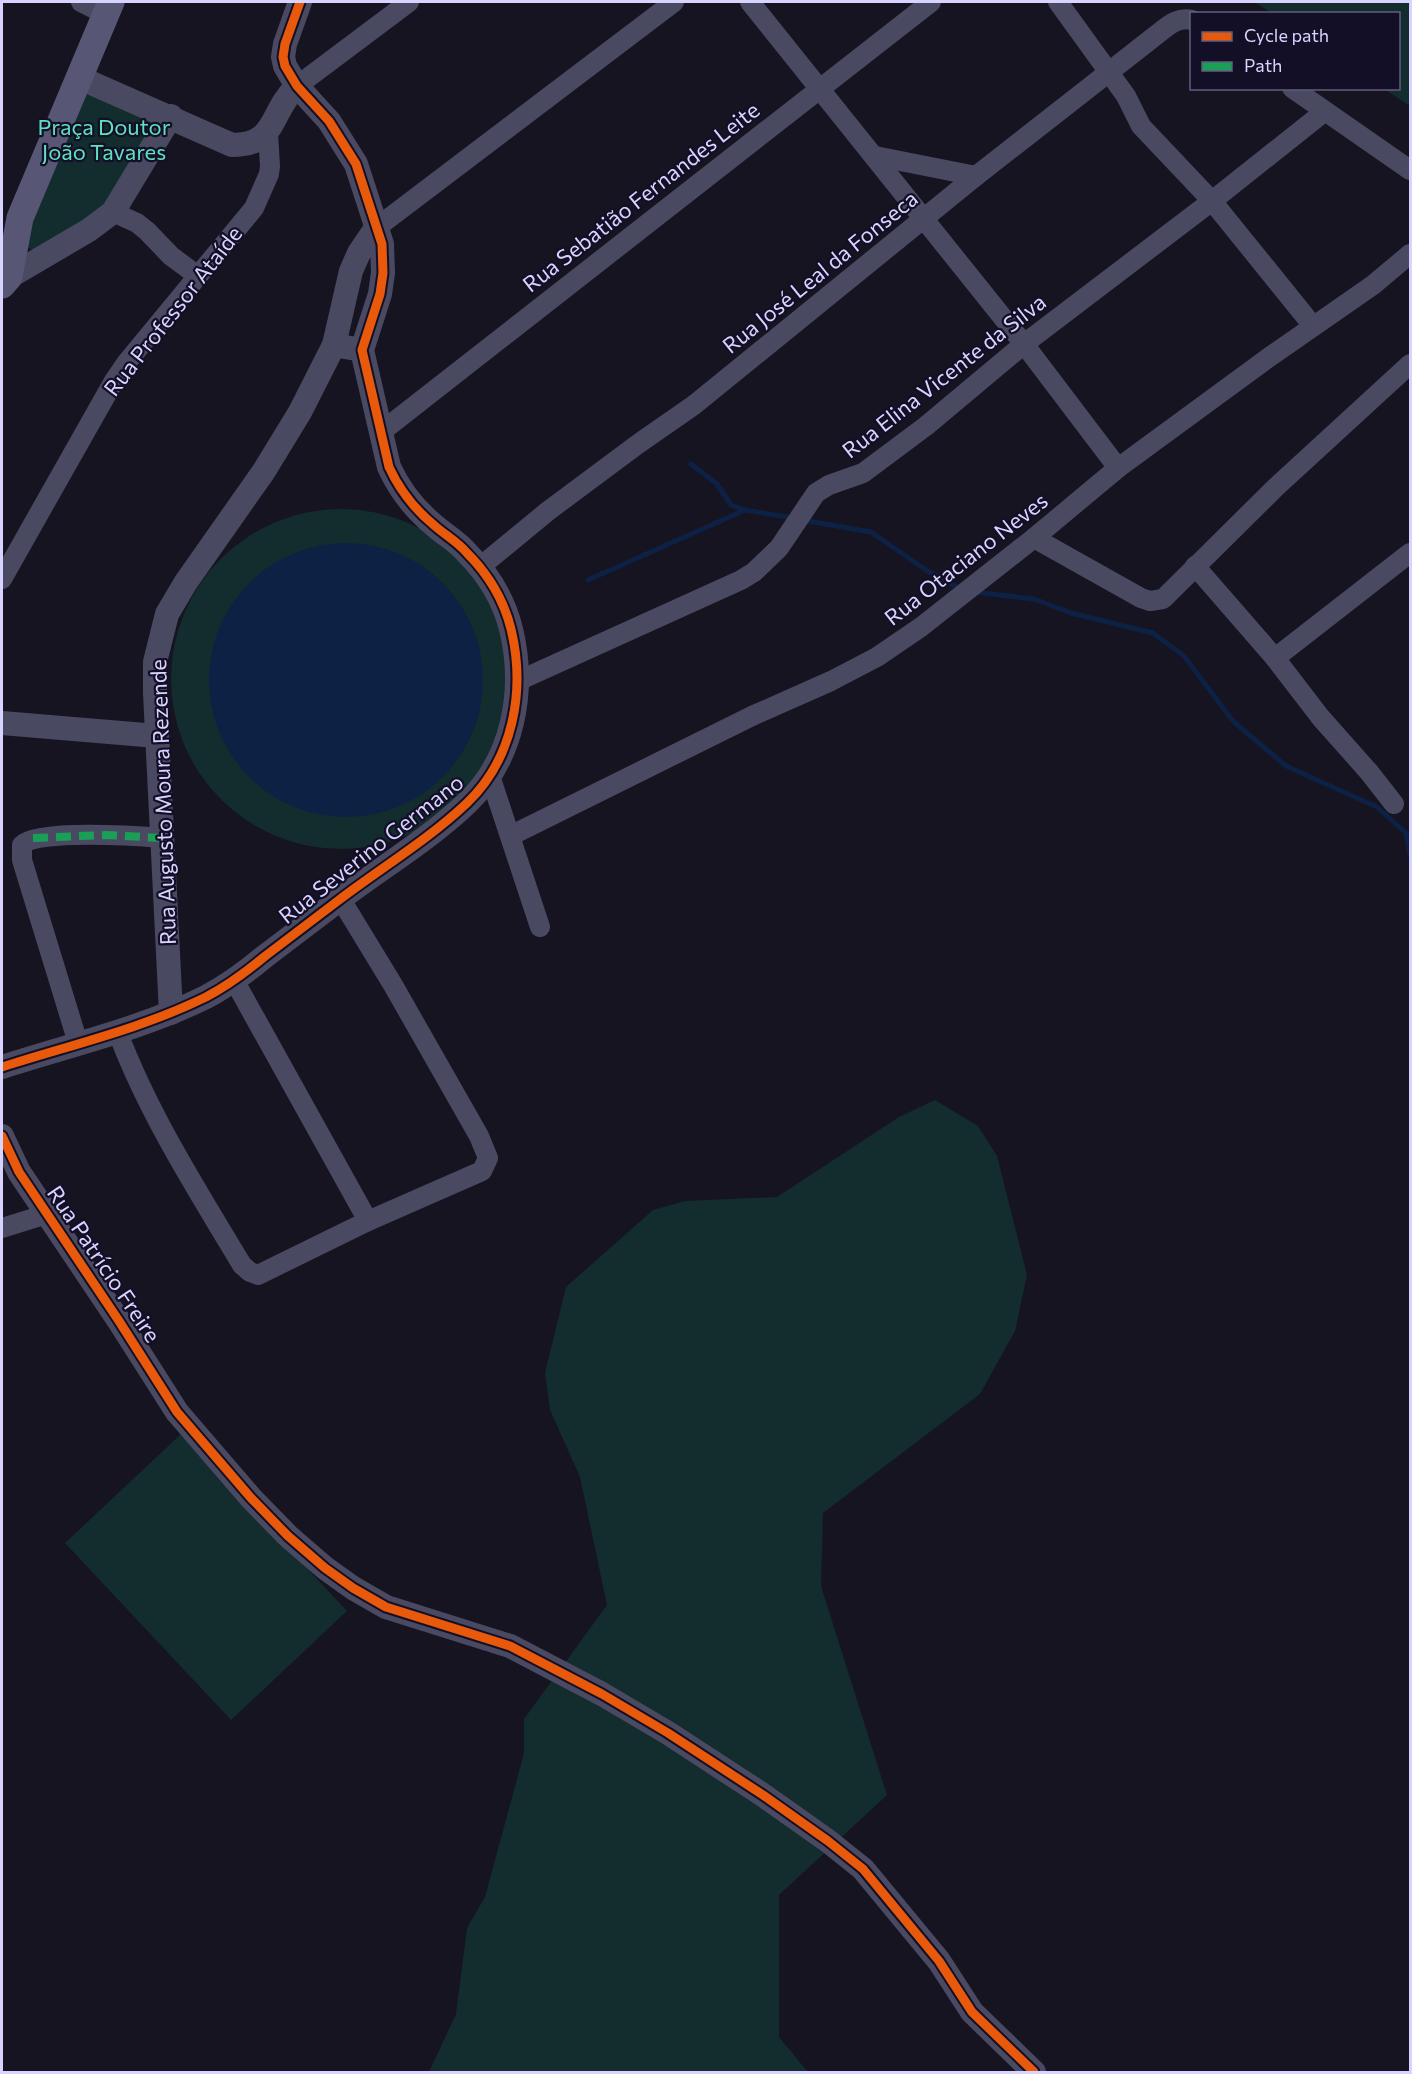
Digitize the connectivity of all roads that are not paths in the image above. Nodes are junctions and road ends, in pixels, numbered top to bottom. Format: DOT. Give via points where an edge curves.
graph roads {
  1 [pos="81,2"];
  2 [pos="300,2"];
  3 [pos="409,2"];
  4 [pos="674,2"];
  5 [pos="750,2"];
  6 [pos="931,2"];
  7 [pos="1058,2"];
  8 [pos="108,8"];
  9 [pos="1190,20"];
  10 [pos="1108,74"];
  11 [pos="80,78"];
  12 [pos="297,86"];
  13 [pos="820,88"];
  14 [pos="1295,90"];
  15 [pos="1324,112"];
  16 [pos="171,117"];
  17 [pos="268,133"];
  18 [pos="875,156"];
  19 [pos="1410,170"];
  20 [pos="976,176"];
  21 [pos="1212,201"];
  22 [pos="113,212"];
  23 [pos="20,218"];
  24 [pos="925,218"];
  25 [pos="376,228"];
  26 [pos="2,241"];
  27 [pos="1410,254"];
  28 [pos="198,276"];
  29 [pos="5,281"];
  30 [pos="1313,326"];
  31 [pos="1024,344"];
  32 [pos="334,345"];
  33 [pos="362,350"];
  34 [pos="1410,364"];
  35 [pos="381,432"];
  36 [pos="1118,468"];
  37 [pos="1034,538"];
  38 [pos="1410,553"];
  39 [pos="1195,566"];
  40 [pos="480,567"];
  41 [pos="2,579"];
  42 [pos="1275,658"];
  43 [pos="518,681"];
  44 [pos="2,723"];
  45 [pos="157,736"];
  46 [pos="490,776"];
  47 [pos="1394,804"];
  48 [pos="510,837"];
  49 [pos="162,838"];
  50 [pos="340,898"];
  51 [pos="540,927"];
  52 [pos="234,980"];
  53 [pos="171,1012"];
  54 [pos="118,1033"];
  55 [pos="78,1043"];
  56 [pos="2,1067"];
  57 [pos="2,1136"];
  58 [pos="10,1174"];
  59 [pos="46,1214"];
  60 [pos="368,1221"];
  61 [pos="2,1228"];
  62 [pos="1034,2073"];
  1 -- 8 [label="street"];
  2 -- 12 [label="street" via="283,57"];
  3 -- 12 [label="street"];
  4 -- 25 [label="street"];
  5 -- 13 [label="street"];
  6 -- 13 [label="street, Rua Sebatião Fernandes Leite"];
  7 -- 10 [label="street"];
  8 -- 11 [label="main road"];
  9 -- 10 [label="street, Rua José Leal da Fonseca" via="1171,24"];
  10 -- 20 [label="street, Rua José Leal da Fonseca"];
  10 -- 21 [label="street" via="1126,96 1141,126"];
  11 -- 16 [label="street"];
  11 -- 23 [label="main road"];
  12 -- 17 [label="street" via="283,101"];
  12 -- 25 [label="street" via="324,115 353,158"];
  13 -- 18 [label="street"];
  13 -- 35 [label="street, Rua Sebatião Fernandes Leite"];
  14 -- 15 [label="street"];
  15 -- 19 [label="street"];
  15 -- 21 [label="street, Rua Elina Vicente da Silva"];
  16 -- 17 [label="street" via="232,144 258,140"];
  16 -- 22 [label="street"];
  17 -- 28 [label="street, Rua Professor Ataíde" via="270,166 261,194 245,220"];
  18 -- 20 [label="street"];
  18 -- 24 [label="street"];
  20 -- 24 [label="street, Rua José Leal da Fonseca"];
  21 -- 30 [label="street"];
  21 -- 31 [label="street, Rua Elina Vicente da Silva"];
  22 -- 28 [label="street" via="138,224"];
  22 -- 29 [label="street"];
  23 -- 26 [label="main road"];
  23 -- 29 [label="main road"];
  24 -- 31 [label="street"];
  24 -- 40 [label="street, Rua José Leal da Fonseca" via="694,405 548,511"];
  25 -- 32 [label="street, Rua Augusto Moura Rezende" via="351,271"];
  25 -- 33 [label="street" via="383,273"];
  27 -- 30 [label="street, Rua Otaciano Neves"];
  28 -- 41 [label="street, Rua Professor Ataíde" via="114,381"];
  30 -- 36 [label="street, Rua Otaciano Neves"];
  31 -- 36 [label="street"];
  31 -- 43 [label="street, Rua Elina Vicente da Silva" via="863,473 822,488 779,548 754,572"];
  32 -- 33 [label="street"];
  32 -- 45 [label="street, Rua Augusto Moura Rezende" via="264,471 167,614 155,662"];
  33 -- 35 [label="street, Rua Severino Germano"];
  34 -- 39 [label="street"];
  35 -- 40 [label="street, Rua Severino Germano" via="397,485 411,504"];
  36 -- 37 [label="street, Rua Otaciano Neves"];
  37 -- 39 [label="street" via="1150,601 1163,599"];
  37 -- 48 [label="street, Rua Otaciano Neves" via="921,627 857,668"];
  38 -- 42 [label="street"];
  39 -- 42 [label="street"];
  40 -- 43 [label="street, Rua Severino Germano" via="497,593 510,626"];
  42 -- 47 [label="street"];
  43 -- 46 [label="street, Rua Severino Germano" via="513,720"];
  44 -- 45 [label="street"];
  45 -- 49 [label="street, Rua Augusto Moura Rezende"];
  46 -- 48 [label="street"];
  46 -- 50 [label="street, Rua Severino Germano" via="447,820"];
  48 -- 51 [label="street"];
  49 -- 53 [label="street, Rua Augusto Moura Rezende"];
  49 -- 55 [label="street" via="106,834 33,838 22,845 22,860"];
  50 -- 52 [label="street, Rua Severino Germano"];
  50 -- 60 [label="street, Rua Severino Germano" via="393,985 488,1158 482,1171"];
  52 -- 53 [label="street, Rua Severino Germano"];
  52 -- 60 [label="street"];
  53 -- 54 [label="street, Rua Severino Germano"];
  54 -- 55 [label="street, Rua Severino Germano"];
  54 -- 60 [label="street" via="164,1132 245,1269 258,1275"];
  55 -- 56 [label="street, Rua Severino Germano"];
  57 -- 58 [label="street, Rua Patrício Freire"];
  58 -- 59 [label="street, Rua Patrício Freire"];
  59 -- 61 [label="street, Rua Patrício Freire"];
  59 -- 62 [label="street, Rua Patrício Freire" via="177,1412 288,1536 325,1568 386,1607 510,1646 602,1694 668,1733 828,1841 863,1869 939,1961 972,2012"];
}
